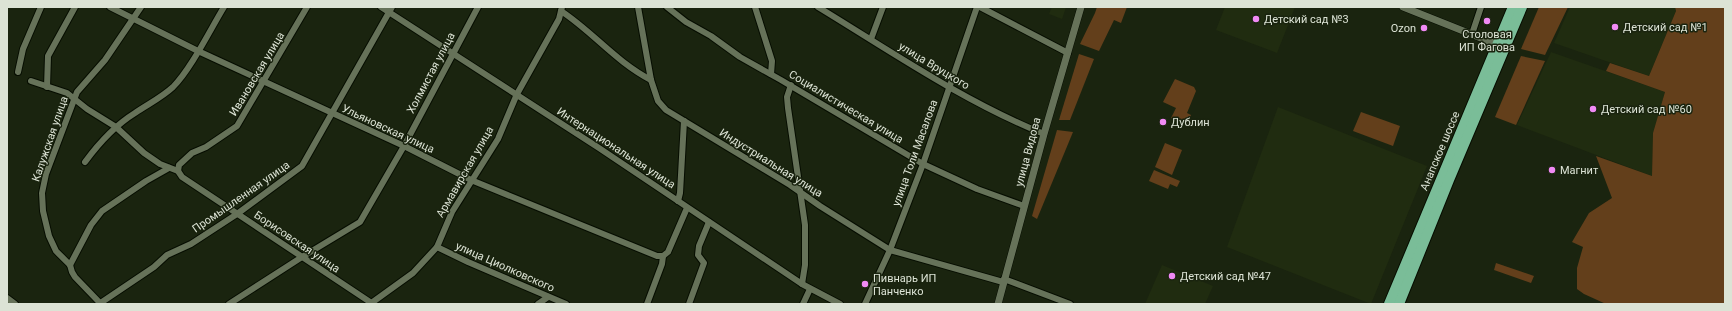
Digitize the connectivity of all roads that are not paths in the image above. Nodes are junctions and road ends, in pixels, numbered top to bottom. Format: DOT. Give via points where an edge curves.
graph roads {
  1 [pos="41,7"];
  2 [pos="75,7"];
  3 [pos="110,7"];
  4 [pos="141,7"];
  5 [pos="224,7"];
  6 [pos="307,7"];
  7 [pos="381,7"];
  8 [pos="478,7"];
  9 [pos="638,7"];
  10 [pos="667,7"];
  11 [pos="755,7"];
  12 [pos="818,7"];
  13 [pos="883,7"];
  14 [pos="978,7"];
  15 [pos="1081,7"];
  16 [pos="1403,7"];
  17 [pos="1481,7"];
  18 [pos="1513,7"];
  19 [pos="1522,7"];
  20 [pos="561,9"];
  21 [pos="390,10"];
  22 [pos="134,18"];
  23 [pos="1472,34"];
  24 [pos="871,39"];
  25 [pos="1501,46"];
  26 [pos="198,51"];
  27 [pos="453,52"];
  28 [pos="1068,53"];
  29 [pos="18,72"];
  30 [pos="771,74"];
  31 [pos="651,80"];
  32 [pos="31,81"];
  33 [pos="264,83"];
  34 [pos="791,85"];
  35 [pos="47,87"];
  36 [pos="948,88"];
  37 [pos="517,94"];
  38 [pos="74,100"];
  39 [pos="332,114"];
  40 [pos="684,120"];
  41 [pos="116,126"];
  42 [pos="1044,134"];
  43 [pos="404,146"];
  44 [pos="85,162"];
  45 [pos="923,164"];
  46 [pos="169,168"];
  47 [pos="178,171"];
  48 [pos="471,180"];
  49 [pos="799,191"];
  50 [pos="678,201"];
  51 [pos="1024,206"];
  52 [pos="687,208"];
  53 [pos="237,214"];
  54 [pos="709,222"];
  55 [pos="437,247"];
  56 [pos="890,250"];
  57 [pos="663,256"];
  58 [pos="302,257"];
  59 [pos="70,265"];
  60 [pos="1004,280"];
  61 [pos="802,284"];
  62 [pos="810,289"];
  63 [pos="548,297"];
  64 [pos="7,298"];
  65 [pos="15,304"];
  66 [pos="100,304"];
  67 [pos="229,304"];
  68 [pos="372,304"];
  69 [pos="538,304"];
  70 [pos="566,304"];
  71 [pos="647,304"];
  72 [pos="689,304"];
  73 [pos="803,304"];
  74 [pos="840,304"];
  75 [pos="865,304"];
  76 [pos="998,304"];
  77 [pos="1070,304"];
  78 [pos="1389,304"];
  79 [pos="1399,304"];
  1 -- 29 [label="street" via="23,49"];
  2 -- 35 [label="street" via="48,56"];
  3 -- 22 [label="street, Ульяновская улица"];
  4 -- 22 [label="street, Калужская улица"];
  5 -- 26 [label="street"];
  6 -- 33 [label="street, Ивановская улица"];
  7 -- 21 [label="street, Интернациональная улица"];
  8 -- 27 [label="street, Холмистая улица"];
  9 -- 31 [label="street, Индустриальная улица"];
  10 -- 30 [label="street, Социалистическая улица" via="740,57"];
  11 -- 30 [label="street" via="772,61"];
  12 -- 24 [label="street, улица Вруцкого"];
  13 -- 24 [label="street"];
  14 -- 28 [label="street"];
  14 -- 36 [label="street, улица Толи Масалова"];
  15 -- 28 [label="street, улица Видова"];
  16 -- 23 [label="street"];
  17 -- 23 [label="street"];
  18 -- 25 [label="highway, Анапское шоссе"];
  19 -- 25 [label="highway, Анапское шоссе"];
  20 -- 31 [label="street" via="612,54"];
  20 -- 37 [label="street, Армавирская улица" via="559,19"];
  21 -- 27 [label="street, Интернациональная улица"];
  21 -- 39 [label="street, Промышленная улица"];
  22 -- 26 [label="street, Ульяновская улица"];
  22 -- 38 [label="street, Калужская улица" via="106,60 77,92"];
  23 -- 25 [label="street"];
  24 -- 36 [label="street, улица Вруцкого"];
  25 -- 78 [label="highway, Анапское шоссе"];
  25 -- 79 [label="highway, Анапское шоссе"];
  26 -- 33 [label="street, Ульяновская улица"];
  26 -- 41 [label="street" via="172,88 158,100"];
  27 -- 37 [label="street, Интернациональная улица"];
  27 -- 43 [label="street, Холмистая улица"];
  28 -- 42 [label="street, улица Видова"];
  30 -- 34 [label="street, Социалистическая улица"];
  31 -- 40 [label="street, Индустриальная улица" via="658,101 666,110"];
  32 -- 35 [label="street, Борисовская улица"];
  33 -- 39 [label="street, Ульяновская улица"];
  33 -- 47 [label="street, Ивановская улица" via="237,126 206,147 192,153 179,165"];
  34 -- 45 [label="street, Социалистическая улица"];
  34 -- 49 [label="street" via="787,97"];
  35 -- 38 [label="street, Борисовская улица" via="67,93"];
  36 -- 42 [label="street, улица Вруцкого"];
  36 -- 45 [label="street, улица Толи Масалова"];
  37 -- 48 [label="street, Армавирская улица" via="498,139"];
  37 -- 50 [label="street, Интернациональная улица"];
  38 -- 41 [label="street, Борисовская улица"];
  38 -- 59 [label="street, Калужская улица" via="46,174 42,194 49,236 56,251"];
  39 -- 43 [label="street, Ульяновская улица"];
  39 -- 53 [label="street, Промышленная улица" via="302,166"];
  40 -- 49 [label="street, Индустриальная улица"];
  40 -- 50 [label="street"];
  41 -- 44 [label="street"];
  41 -- 46 [label="street, Борисовская улица" via="144,153"];
  42 -- 51 [label="street, улица Видова"];
  43 -- 48 [label="street, Ульяновская улица"];
  43 -- 58 [label="street, Холмистая улица" via="360,222"];
  45 -- 51 [label="street, Социалистическая улица" via="977,189"];
  45 -- 56 [label="street, улица Толи Масалова"];
  46 -- 47 [label="street, Борисовская улица"];
  46 -- 59 [label="street" via="102,211 91,224"];
  47 -- 53 [label="street, Борисовская улица" via="182,177"];
  48 -- 55 [label="street, Армавирская улица" via="452,212"];
  48 -- 57 [label="street, Ульяновская улица" via="653,255"];
  49 -- 56 [label="street, Индустриальная улица"];
  49 -- 61 [label="street" via="806,264"];
  50 -- 52 [label="street, Интернациональная улица"];
  51 -- 60 [label="street, улица Видова"];
  52 -- 54 [label="street, Интернациональная улица"];
  52 -- 57 [label="street" via="668,252"];
  53 -- 58 [label="street, Борисовская улица"];
  53 -- 66 [label="street, Промышленная улица" via="191,244 167,254 154,267"];
  54 -- 61 [label="street, Интернациональная улица"];
  54 -- 72 [label="street" via="699,246 698,255 704,263"];
  55 -- 63 [label="street, улица Циолковского"];
  55 -- 68 [label="street, Армавирская улица" via="413,273"];
  56 -- 60 [label="street, Индустриальная улица"];
  56 -- 75 [label="street, улица Толи Масалова"];
  57 -- 71 [label="street"];
  58 -- 67 [label="street, Холмистая улица"];
  58 -- 68 [label="street, Борисовская улица"];
  59 -- 66 [label="street, Калужская улица" via="75,277"];
  60 -- 76 [label="street, улица Видова"];
  60 -- 77 [label="street, Индустриальная улица"];
  61 -- 62 [label="street, Интернациональная улица"];
  62 -- 73 [label="street"];
  62 -- 74 [label="street, Интернациональная улица"];
  63 -- 69 [label="street"];
  63 -- 70 [label="street, улица Циолковского"];
  64 -- 65 [label="street"];
}
